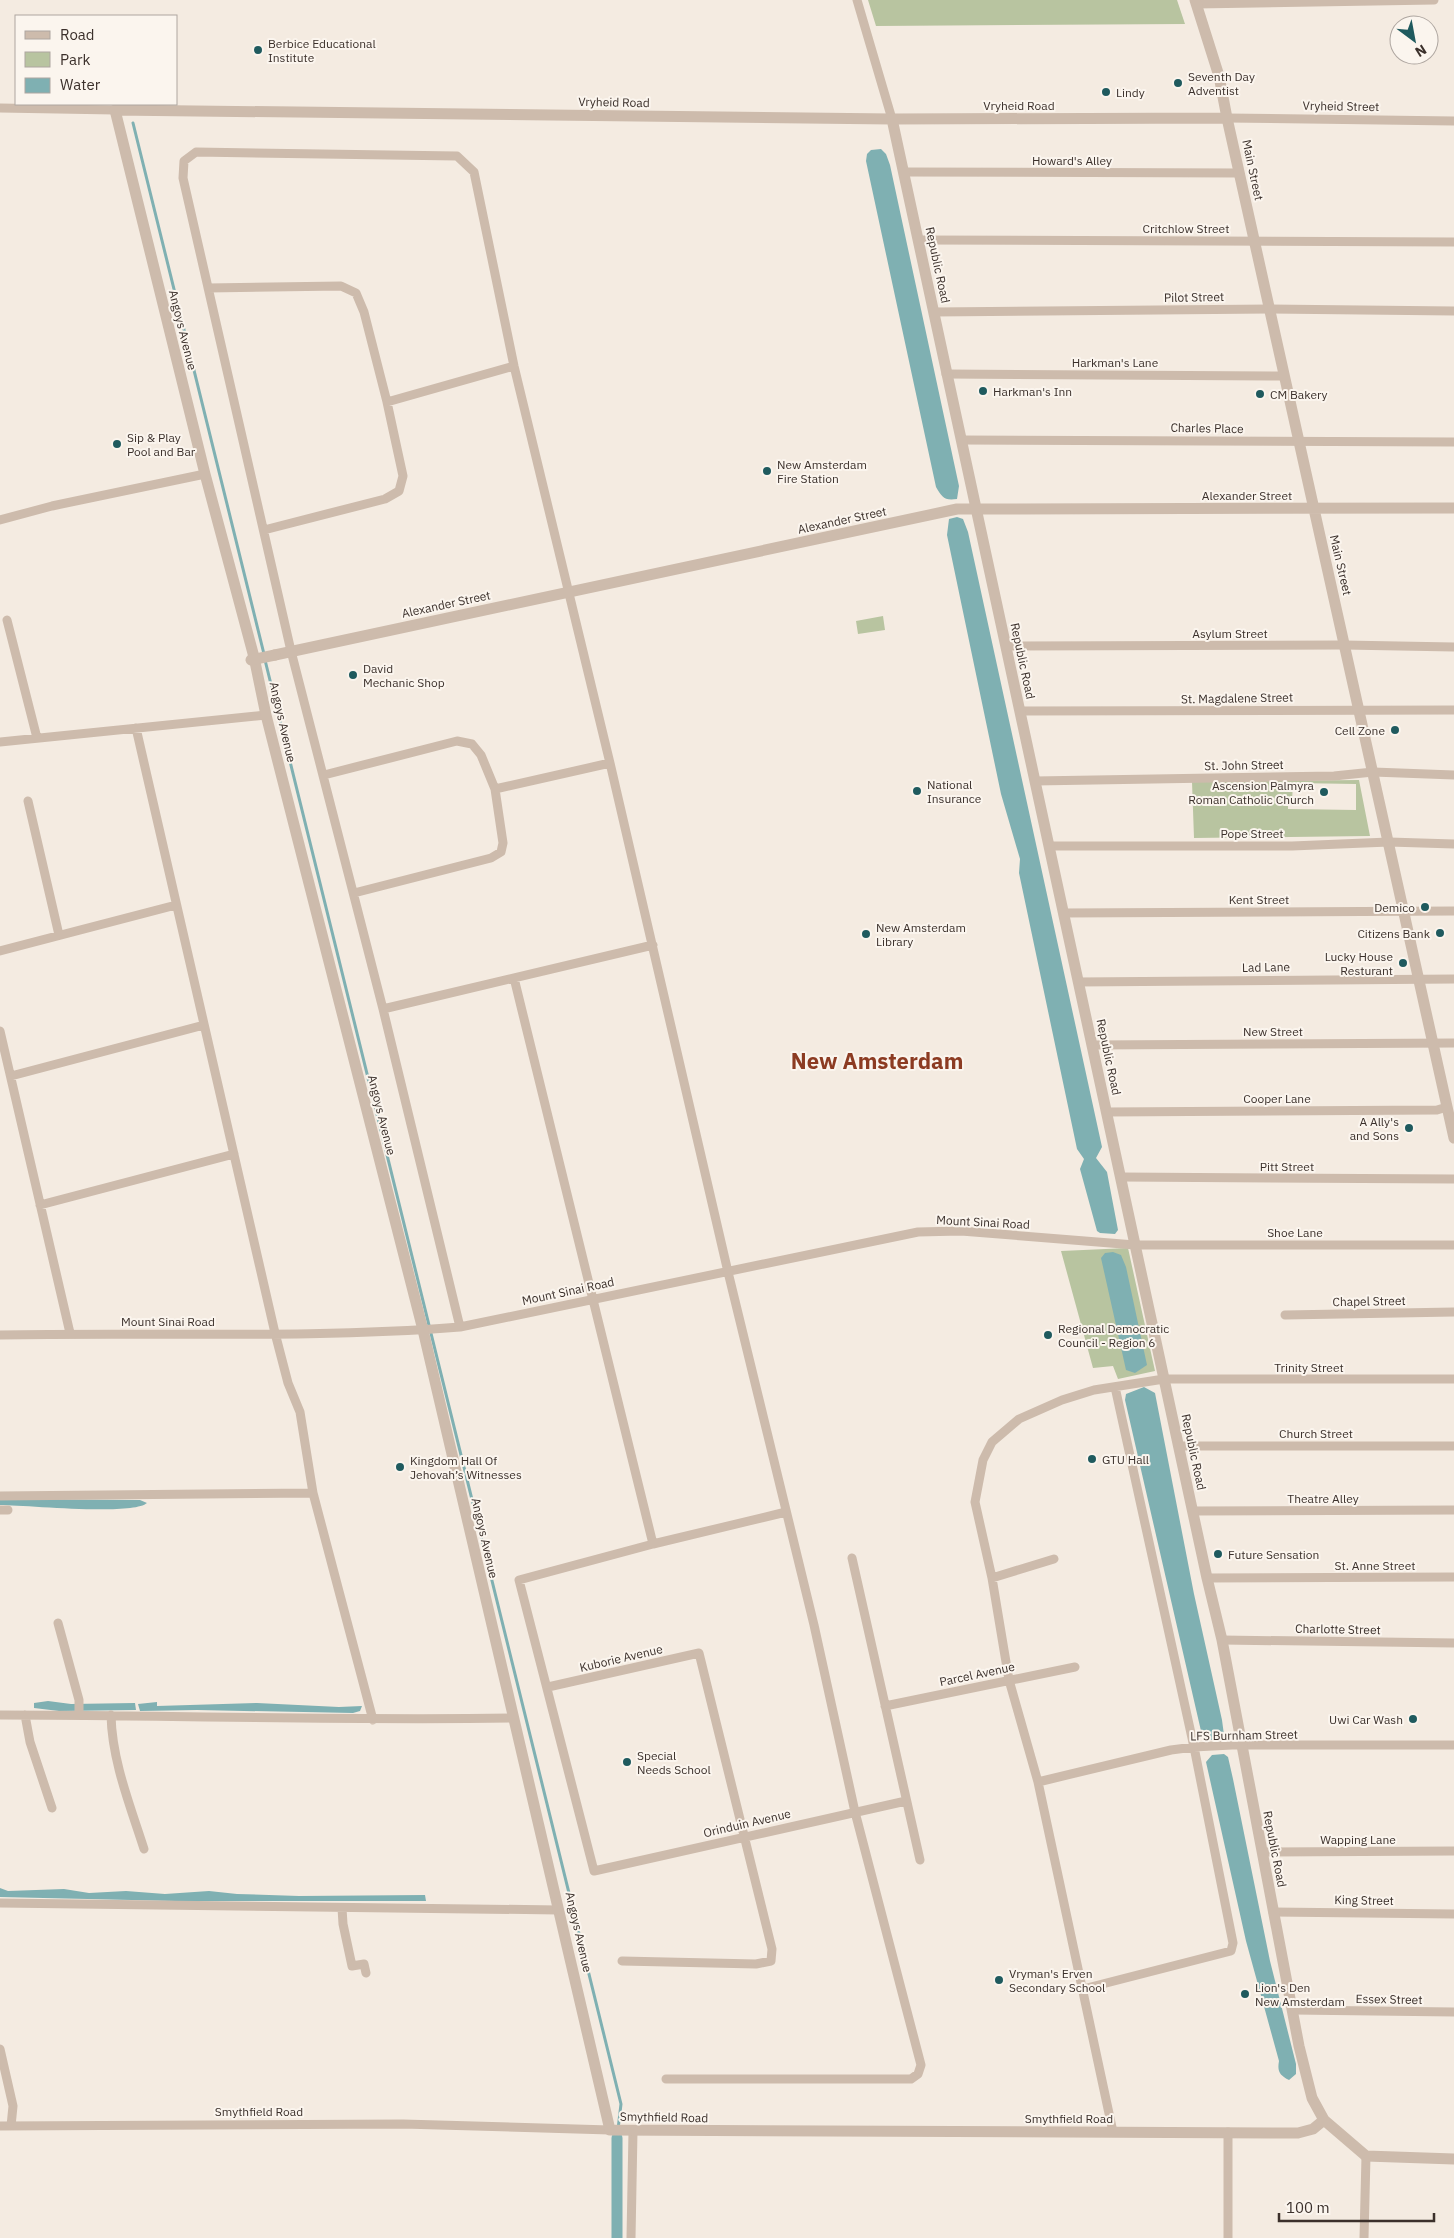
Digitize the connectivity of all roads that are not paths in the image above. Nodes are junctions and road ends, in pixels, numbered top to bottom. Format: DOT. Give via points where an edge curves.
graph roads {
  1 [pos="857,0"];
  2 [pos="1434,0"];
  3 [pos="1196,2"];
  4 [pos="0,108"];
  5 [pos="114,110"];
  6 [pos="1227,118"];
  7 [pos="892,119"];
  8 [pos="1454,122"];
  9 [pos="904,172"];
  10 [pos="1239,173"];
  11 [pos="918,240"];
  12 [pos="1254,241"];
  13 [pos="1454,242"];
  14 [pos="208,288"];
  15 [pos="1270,309"];
  16 [pos="1454,311"];
  17 [pos="934,312"];
  18 [pos="514,366"];
  19 [pos="946,374"];
  20 [pos="1284,376"];
  21 [pos="387,402"];
  22 [pos="961,440"];
  23 [pos="1299,442"];
  24 [pos="1454,442"];
  25 [pos="205,474"];
  26 [pos="975,508"];
  27 [pos="1454,508"];
  28 [pos="1314,509"];
  29 [pos="0,520"];
  30 [pos="264,530"];
  31 [pos="568,592"];
  32 [pos="7,620"];
  33 [pos="1344,645"];
  34 [pos="1006,646"];
  35 [pos="1454,647"];
  36 [pos="291,651"];
  37 [pos="253,658"];
  38 [pos="1359,709"];
  39 [pos="1454,710"];
  40 [pos="1020,711"];
  41 [pos="266,715"];
  42 [pos="136,728"];
  43 [pos="37,738"];
  44 [pos="0,742"];
  45 [pos="610,763"];
  46 [pos="1372,772"];
  47 [pos="324,775"];
  48 [pos="1454,775"];
  49 [pos="1035,781"];
  50 [pos="495,790"];
  51 [pos="28,801"];
  52 [pos="1389,842"];
  53 [pos="1454,844"];
  54 [pos="1049,846"];
  55 [pos="354,893"];
  56 [pos="176,906"];
  57 [pos="1404,911"];
  58 [pos="1454,911"];
  59 [pos="1064,913"];
  60 [pos="59,935"];
  61 [pos="653,945"];
  62 [pos="0,951"];
  63 [pos="514,978"];
  64 [pos="1418,979"];
  65 [pos="1454,979"];
  66 [pos="1078,982"];
  67 [pos="383,1009"];
  68 [pos="204,1025"];
  69 [pos="0,1030"];
  70 [pos="1433,1043"];
  71 [pos="1454,1044"];
  72 [pos="1092,1045"];
  73 [pos="11,1076"];
  74 [pos="1447,1107"];
  75 [pos="1106,1112"];
  76 [pos="1454,1138"];
  77 [pos="234,1154"];
  78 [pos="1120,1177"];
  79 [pos="1454,1179"];
  80 [pos="40,1205"];
  81 [pos="1135,1245"];
  82 [pos="1454,1245"];
  83 [pos="728,1272"];
  84 [pos="592,1299"];
  85 [pos="1454,1312"];
  86 [pos="1285,1315"];
  87 [pos="460,1327"];
  88 [pos="426,1329"];
  89 [pos="70,1333"];
  90 [pos="275,1333"];
  91 [pos="0,1335"];
  92 [pos="1164,1379"];
  93 [pos="1454,1379"];
  94 [pos="1115,1387"];
  95 [pos="1179,1446"];
  96 [pos="1454,1446"];
  97 [pos="313,1493"];
  98 [pos="0,1496"];
  99 [pos="1454,1510"];
  100 [pos="1193,1511"];
  101 [pos="786,1512"];
  102 [pos="653,1544"];
  103 [pos="852,1558"];
  104 [pos="1054,1559"];
  105 [pos="1454,1576"];
  106 [pos="992,1578"];
  107 [pos="1207,1578"];
  108 [pos="58,1623"];
  109 [pos="1222,1640"];
  110 [pos="1454,1643"];
  111 [pos="1075,1667"];
  112 [pos="1009,1680"];
  113 [pos="548,1687"];
  114 [pos="885,1706"];
  115 [pos="79,1713"];
  116 [pos="0,1715"];
  117 [pos="25,1715"];
  118 [pos="111,1715"];
  119 [pos="513,1718"];
  120 [pos="373,1720"];
  121 [pos="1454,1745"];
  122 [pos="1243,1746"];
  123 [pos="1194,1748"];
  124 [pos="1038,1782"];
  125 [pos="906,1801"];
  126 [pos="52,1808"];
  127 [pos="855,1812"];
  128 [pos="745,1836"];
  129 [pos="144,1849"];
  130 [pos="1454,1851"];
  131 [pos="1262,1852"];
  132 [pos="920,1860"];
  133 [pos="0,1903"];
  134 [pos="342,1908"];
  135 [pos="560,1910"];
  136 [pos="1273,1912"];
  137 [pos="1454,1914"];
  138 [pos="622,1962"];
  139 [pos="366,1973"];
  140 [pos="1083,1989"];
  141 [pos="1293,2010"];
  142 [pos="1454,2012"];
  143 [pos="0,2049"];
  144 [pos="666,2079"];
  145 [pos="1324,2120"];
  146 [pos="0,2126"];
  147 [pos="12,2126"];
  148 [pos="610,2130"];
  149 [pos="633,2131"];
  150 [pos="1113,2132"];
  151 [pos="1228,2132"];
  152 [pos="1366,2156"];
  153 [pos="1454,2159"];
  154 [pos="631,2238"];
  155 [pos="1228,2238"];
  156 [pos="1364,2238"];
  1 -- 7 [label="street, Republic Road"];
  2 -- 3 [label="street"];
  3 -- 6 [label="street, Main Street" via="1220,76"];
  4 -- 5 [label="street, Vryheid Road"];
  5 -- 7 [label="street, Vryheid Road"];
  5 -- 25 [label="street, Angoys Avenue"];
  6 -- 7 [label="street, Vryheid Road"];
  6 -- 8 [label="street, Vryheid Street"];
  6 -- 10 [label="street, Main Street"];
  7 -- 9 [label="street, Republic Road"];
  9 -- 10 [label="street, Howard's Alley"];
  9 -- 11 [label="street, Republic Road"];
  10 -- 12 [label="street, Main Street"];
  11 -- 12 [label="street, Critchlow Street"];
  11 -- 17 [label="street, Republic Road"];
  12 -- 13 [label="street, Critchlow Street"];
  12 -- 15 [label="street, Main Street"];
  14 -- 18 [label="street" via="183,178 184,161 196,152 457,156 474,172"];
  14 -- 21 [label="street" via="341,286 356,293"];
  14 -- 30 [label="street"];
  15 -- 16 [label="street, Pilot Street"];
  15 -- 17 [label="street, Pilot Street"];
  15 -- 20 [label="street, Main Street"];
  17 -- 19 [label="street, Republic Road"];
  18 -- 21 [label="street"];
  18 -- 31 [label="street"];
  19 -- 20 [label="street, Harkman's Lane"];
  19 -- 22 [label="street, Republic Road"];
  20 -- 23 [label="street, Main Street"];
  21 -- 30 [label="street" via="403,476 399,490 385,499"];
  22 -- 23 [label="street, Charles Place"];
  22 -- 26 [label="street, Republic Road"];
  23 -- 24 [label="street, Charles Place"];
  23 -- 28 [label="street, Main Street"];
  25 -- 29 [label="street"];
  25 -- 37 [label="street, Angoys Avenue"];
  26 -- 28 [label="street, Alexander Street"];
  26 -- 31 [label="street, Alexander Street" via="957,509"];
  26 -- 34 [label="street, Republic Road"];
  27 -- 28 [label="street, Alexander Street"];
  28 -- 33 [label="street, Main Street"];
  30 -- 36 [label="street"];
  31 -- 36 [label="street, Alexander Street"];
  31 -- 45 [label="street"];
  32 -- 43 [label="street"];
  33 -- 34 [label="street, Asylum Street"];
  33 -- 35 [label="street, Asylum Street"];
  33 -- 38 [label="street, Main Street"];
  34 -- 40 [label="street, Republic Road"];
  36 -- 37 [label="street, Alexander Street, bridge"];
  36 -- 47 [label="street"];
  37 -- 41 [label="street, Angoys Avenue"];
  38 -- 39 [label="street, St. Magdalene Street"];
  38 -- 40 [label="street, St. Magdalene Street"];
  38 -- 46 [label="street, Main Street"];
  40 -- 49 [label="street, Republic Road"];
  41 -- 42 [label="street"];
  41 -- 88 [label="street, Angoys Avenue"];
  42 -- 43 [label="street"];
  42 -- 56 [label="street"];
  43 -- 44 [label="street"];
  45 -- 50 [label="street"];
  45 -- 61 [label="street"];
  46 -- 48 [label="street, St. John Street"];
  46 -- 49 [label="street, St. John Street" via="1334,776"];
  46 -- 52 [label="street, Main Street"];
  47 -- 50 [label="street" via="458,741 472,744 481,755"];
  47 -- 55 [label="street"];
  49 -- 54 [label="street, Republic Road"];
  50 -- 55 [label="street" via="503,843 500,852 491,858"];
  51 -- 60 [label="street"];
  52 -- 53 [label="street, Pope Street"];
  52 -- 54 [label="street, Pope Street" via="1292,846"];
  52 -- 57 [label="street, Main Street"];
  54 -- 59 [label="street, Republic Road"];
  55 -- 67 [label="street"];
  56 -- 60 [label="street"];
  56 -- 68 [label="street"];
  57 -- 58 [label="street, Kent Street"];
  57 -- 59 [label="street, Kent Street"];
  57 -- 64 [label="street, Main Street"];
  59 -- 66 [label="street, Republic Road"];
  60 -- 62 [label="street"];
  61 -- 63 [label="street"];
  61 -- 83 [label="street"];
  63 -- 67 [label="street"];
  63 -- 84 [label="street"];
  64 -- 65 [label="street, Lad Lane"];
  64 -- 66 [label="street, Lad Lane"];
  64 -- 70 [label="street, Main Street"];
  66 -- 72 [label="street, Republic Road"];
  67 -- 87 [label="street"];
  68 -- 73 [label="street"];
  68 -- 77 [label="street"];
  69 -- 73 [label="street"];
  70 -- 71 [label="street, New Street"];
  70 -- 72 [label="street, New Street"];
  70 -- 74 [label="street, Main Street"];
  72 -- 75 [label="street, Republic Road"];
  73 -- 80 [label="street"];
  74 -- 75 [label="street, Cooper Lane" via="1437,1110"];
  74 -- 76 [label="street, Main Street"];
  75 -- 78 [label="street, Republic Road"];
  77 -- 80 [label="street"];
  77 -- 90 [label="street"];
  78 -- 79 [label="street, Pitt Street"];
  78 -- 81 [label="street, Republic Road"];
  80 -- 89 [label="street"];
  81 -- 82 [label="street, Shoe Lane"];
  81 -- 83 [label="street, Mount Sinai Road" via="961,1231 918,1232"];
  81 -- 92 [label="street, Republic Road"];
  83 -- 84 [label="street, Mount Sinai Road"];
  83 -- 101 [label="street"];
  84 -- 87 [label="street, Mount Sinai Road"];
  84 -- 102 [label="street"];
  85 -- 86 [label="street, Chapel Street"];
  87 -- 88 [label="street, Mount Sinai Road"];
  88 -- 90 [label="street, Mount Sinai Road"];
  88 -- 119 [label="street, Angoys Avenue"];
  89 -- 90 [label="street, Mount Sinai Road"];
  89 -- 91 [label="street, Mount Sinai Road"];
  90 -- 97 [label="street" via="288,1384 300,1412"];
  92 -- 93 [label="street, Trinity Street"];
  92 -- 94 [label="street, Trinity Street"];
  92 -- 95 [label="street, Republic Road"];
  94 -- 106 [label="street, Trinity Street" via="1062,1400 1019,1419 992,1442 983,1460 975,1502"];
  94 -- 123 [label="street"];
  95 -- 96 [label="street, Church Street"];
  95 -- 100 [label="street, Republic Road"];
  97 -- 98 [label="street"];
  97 -- 120 [label="street"];
  99 -- 100 [label="street, Theatre Alley"];
  100 -- 107 [label="street, Republic Road"];
  101 -- 102 [label="street"];
  101 -- 127 [label="street"];
  102 -- 113 [label="street" via="519,1580"];
  103 -- 114 [label="street"];
  104 -- 106 [label="street"];
  105 -- 107 [label="street, St. Anne Street"];
  106 -- 112 [label="street, Trinity Street"];
  107 -- 109 [label="street, Republic Road"];
  108 -- 115 [label="street" via="79,1700"];
  109 -- 110 [label="street, Charlotte Street"];
  109 -- 122 [label="street, Republic Road"];
  111 -- 112 [label="street, Parcel Avenue"];
  112 -- 114 [label="street, Parcel Avenue"];
  112 -- 124 [label="street, Trinity Street"];
  113 -- 128 [label="street, Kuborie Avenue" via="699,1653"];
  113 -- 128 [label="street, Orinduin Avenue" via="594,1871"];
  114 -- 125 [label="street"];
  115 -- 117 [label="street"];
  115 -- 118 [label="street"];
  116 -- 117 [label="street"];
  117 -- 126 [label="street" via="30,1742"];
  118 -- 120 [label="street"];
  118 -- 129 [label="street" via="118,1767"];
  119 -- 120 [label="street"];
  119 -- 135 [label="street, Angoys Avenue"];
  121 -- 122 [label="street, LFS Burnham Street"];
  122 -- 123 [label="street, LFS Burnham Street"];
  122 -- 131 [label="street, Republic Road"];
  123 -- 124 [label="street, LFS Burnham Street" via="1171,1750"];
  123 -- 140 [label="street" via="1233,1943 1231,1952"];
  124 -- 140 [label="street, Trinity Street"];
  125 -- 127 [label="street, Orinduin Avenue"];
  125 -- 132 [label="street"];
  127 -- 128 [label="street, Orinduin Avenue"];
  127 -- 144 [label="street" via="921,2064 918,2074 910,2079"];
  128 -- 138 [label="street" via="772,1949 771,1962"];
  130 -- 131 [label="street, Wapping Lane"];
  131 -- 136 [label="street, Republic Road"];
  133 -- 134 [label="street"];
  134 -- 135 [label="street"];
  134 -- 139 [label="street" via="352,1966 364,1964"];
  135 -- 148 [label="street, Angoys Avenue"];
  136 -- 137 [label="street, King Street"];
  136 -- 141 [label="street, Republic Road"];
  140 -- 150 [label="street, Trinity Street"];
  141 -- 142 [label="street, Essex Street"];
  141 -- 145 [label="street, Republic Road" via="1312,2098"];
  143 -- 147 [label="street" via="13,2106"];
  145 -- 151 [label="street, Smythfield Road" via="1313,2129 1298,2133"];
  145 -- 152 [label="street"];
  146 -- 147 [label="street, Smythfield Road"];
  147 -- 148 [label="street, Smythfield Road" via="403,2124"];
  148 -- 149 [label="street, Smythfield Road"];
  149 -- 150 [label="street, Smythfield Road"];
  149 -- 154 [label="street"];
  150 -- 151 [label="street, Smythfield Road"];
  151 -- 155 [label="street"];
  152 -- 153 [label="street"];
  152 -- 156 [label="street"];
}
